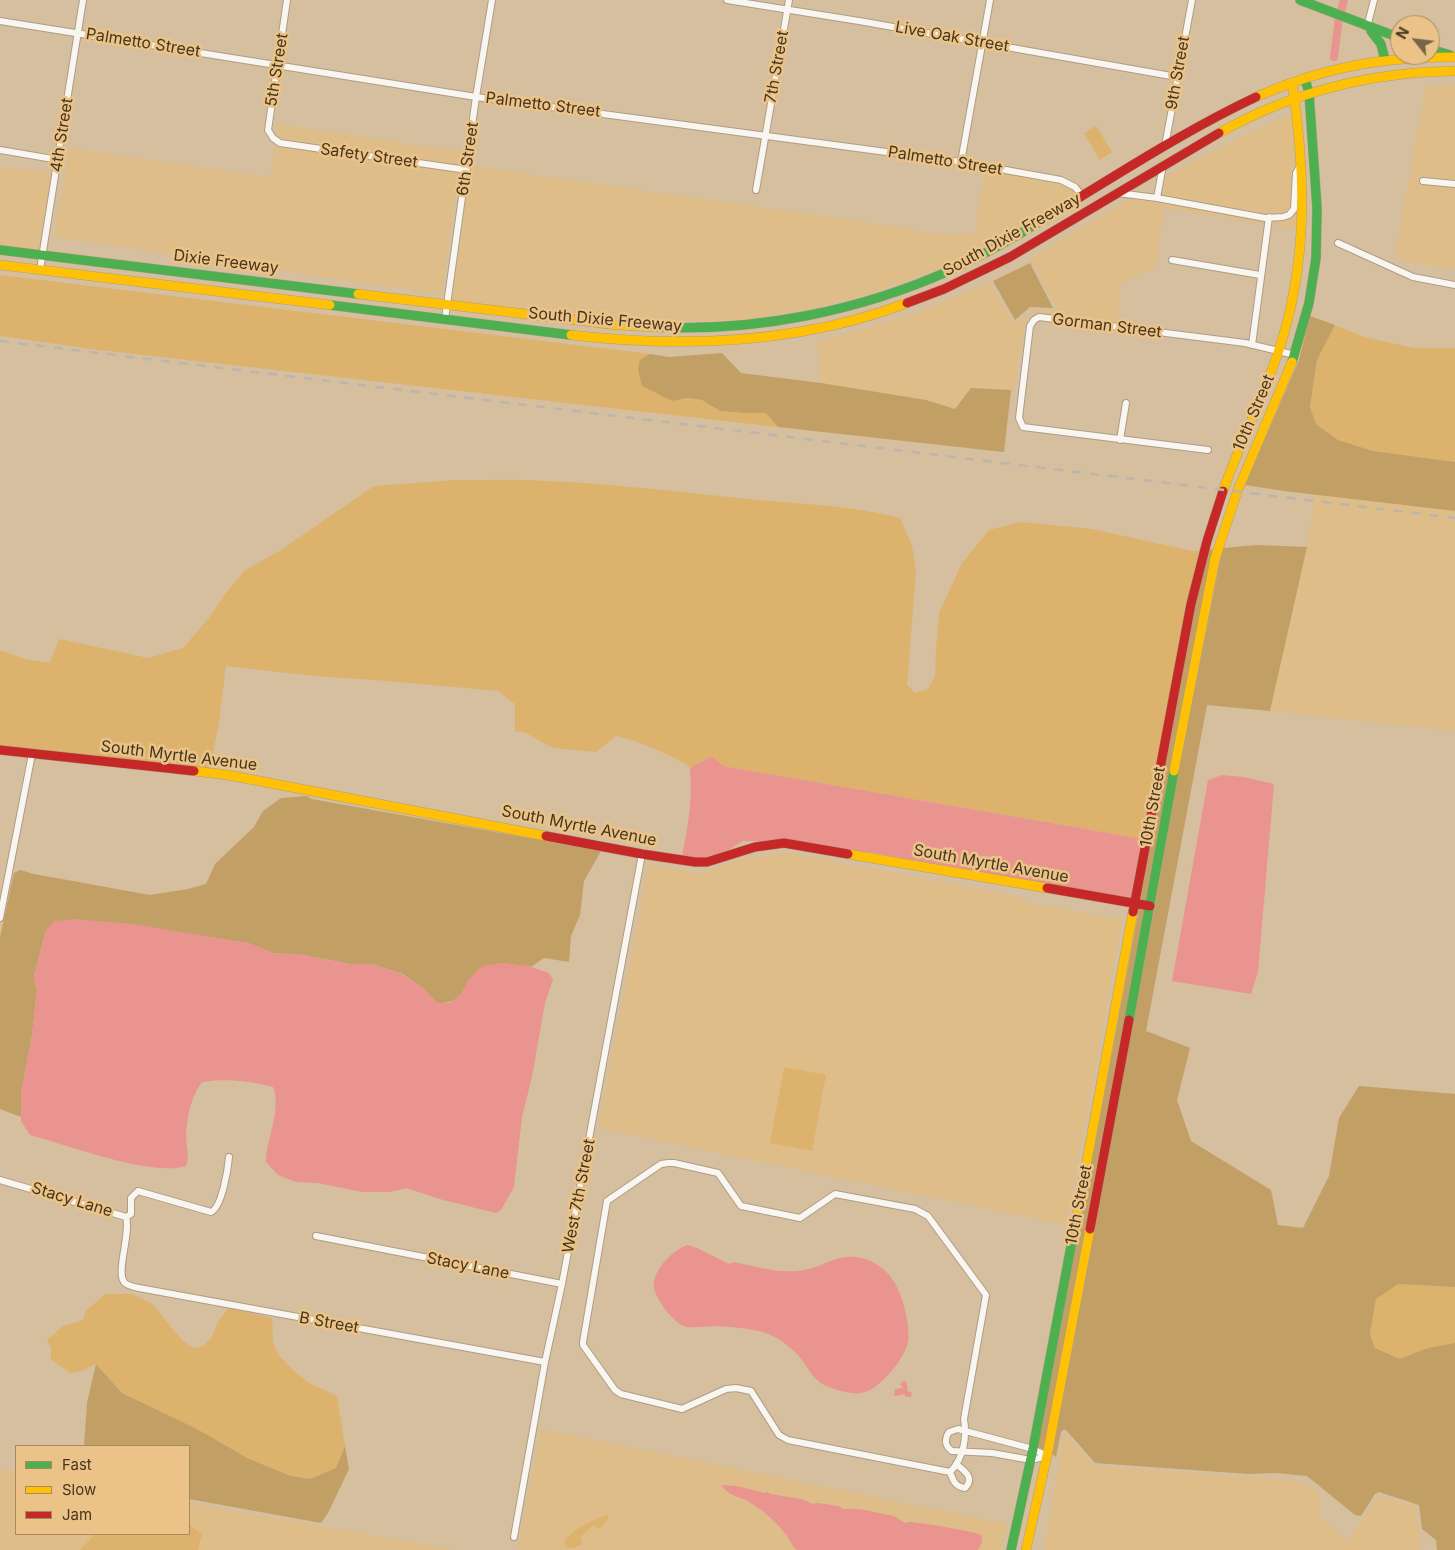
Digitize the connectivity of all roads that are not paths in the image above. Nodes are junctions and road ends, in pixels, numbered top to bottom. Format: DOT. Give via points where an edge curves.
graph roads {
  1 [pos="83,0"];
  2 [pos="287,0"];
  3 [pos="492,0"];
  4 [pos="727,0"];
  5 [pos="789,0"];
  6 [pos="990,0"];
  7 [pos="1192,0"];
  8 [pos="1300,0"];
  9 [pos="1374,0"];
  10 [pos="788,8"];
  11 [pos="0,21"];
  12 [pos="1368,27"];
  13 [pos="78,33"];
  14 [pos="1390,35"];
  15 [pos="981,42"];
  16 [pos="1440,52"];
  17 [pos="1455,57"];
  18 [pos="1385,60"];
  19 [pos="277,65"];
  20 [pos="1455,71"];
  21 [pos="1177,78"];
  22 [pos="1306,79"];
  23 [pos="1292,83"];
  24 [pos="1309,93"];
  25 [pos="476,96"];
  26 [pos="1295,98"];
  27 [pos="764,134"];
  28 [pos="273,138"];
  29 [pos="1165,146"];
  30 [pos="0,150"];
  31 [pos="59,160"];
  32 [pos="961,162"];
  33 [pos="1302,163"];
  34 [pos="1163,165"];
  35 [pos="466,170"];
  36 [pos="1423,181"];
  37 [pos="1104,182"];
  38 [pos="1455,184"];
  39 [pos="756,190"];
  40 [pos="1116,193"];
  41 [pos="1082,196"];
  42 [pos="1157,198"];
  43 [pos="1091,209"];
  44 [pos="1269,217"];
  45 [pos="1063,225"];
  46 [pos="1338,243"];
  47 [pos="0,250"];
  48 [pos="42,255"];
  49 [pos="1172,260"];
  50 [pos="0,265"];
  51 [pos="40,270"];
  52 [pos="1260,275"];
  53 [pos="931,278"];
  54 [pos="240,279"];
  55 [pos="1455,285"];
  56 [pos="937,292"];
  57 [pos="239,294"];
  58 [pos="882,296"];
  59 [pos="447,304"];
  60 [pos="888,311"];
  61 [pos="445,319"];
  62 [pos="589,321"];
  63 [pos="731,326"];
  64 [pos="587,336"];
  65 [pos="730,341"];
  66 [pos="1252,345"];
  67 [pos="1279,351"];
  68 [pos="1295,355"];
  69 [pos="1126,403"];
  70 [pos="1120,440"];
  71 [pos="1208,450"];
  72 [pos="1237,457"];
  73 [pos="1250,462"];
  74 [pos="1212,523"];
  75 [pos="1226,525"];
  76 [pos="0,750"];
  77 [pos="32,754"];
  78 [pos="642,854"];
  79 [pos="1136,904"];
  80 [pos="1150,906"];
  81 [pos="0,918"];
  82 [pos="229,1157"];
  83 [pos="0,1180"];
  84 [pos="126,1217"];
  85 [pos="316,1236"];
  86 [pos="562,1284"];
  87 [pos="545,1362"];
  88 [pos="966,1431"];
  89 [pos="995,1440"];
  90 [pos="1033,1449"];
  91 [pos="963,1451"];
  92 [pos="992,1454"];
  93 [pos="1047,1456"];
  94 [pos="1031,1460"];
  95 [pos="956,1464"];
  96 [pos="950,1472"];
  97 [pos="514,1537"];
  98 [pos="1011,1550"];
  99 [pos="1026,1550"];
  1 -- 13 [label="street, 4th Street"];
  2 -- 19 [label="street, 5th Street"];
  3 -- 25 [label="street, 6th Street"];
  4 -- 10 [label="street, Live Oak Street"];
  5 -- 10 [label="street, 7th Street"];
  6 -- 15 [label="street"];
  7 -- 21 [label="street, 9th Street"];
  8 -- 12 [label="street"];
  9 -- 12 [label="street"];
  10 -- 15 [label="street, Live Oak Street"];
  10 -- 27 [label="street, 7th Street"];
  11 -- 13 [label="street, Palmetto Street"];
  12 -- 14 [label="street"];
  12 -- 18 [label="street" via="1378,37"];
  13 -- 19 [label="street, Palmetto Street"];
  13 -- 31 [label="street, 4th Street"];
  15 -- 21 [label="street, Live Oak Street"];
  15 -- 32 [label="street"];
  16 -- 17 [label="street"];
  17 -- 18 [label="street, South Dixie Freeway"];
  18 -- 22 [label="street, South Dixie Freeway"];
  19 -- 25 [label="street, Palmetto Street"];
  19 -- 28 [label="street, 5th Street" via="268,130"];
  20 -- 24 [label="street, South Dixie Freeway" via="1392,75"];
  21 -- 29 [label="street, 9th Street"];
  22 -- 23 [label="street, South Dixie Freeway"];
  22 -- 24 [label="street, 10th Street"];
  23 -- 26 [label="street, 10th Street"];
  23 -- 29 [label="street, South Dixie Freeway" via="1238,105"];
  24 -- 26 [label="street, South Dixie Freeway"];
  24 -- 68 [label="street, 10th Street" via="1317,208 1316,258 1309,303"];
  25 -- 27 [label="street, Palmetto Street"];
  25 -- 35 [label="street, 6th Street"];
  26 -- 33 [label="street, 10th Street"];
  26 -- 34 [label="street, South Dixie Freeway" via="1237,123"];
  27 -- 32 [label="street, Palmetto Street"];
  27 -- 39 [label="street, 7th Street"];
  28 -- 35 [label="street, Safety Street" via="280,143"];
  29 -- 37 [label="street, South Dixie Freeway"];
  30 -- 31 [label="street"];
  31 -- 48 [label="street, 4th Street"];
  32 -- 41 [label="street, Palmetto Street" via="1061,180 1075,187"];
  33 -- 44 [label="street" via="1296,173 1292,212 1283,217"];
  33 -- 67 [label="street, 10th Street" via="1299,263 1289,319"];
  34 -- 40 [label="street, South Dixie Freeway"];
  34 -- 42 [label="street"];
  35 -- 59 [label="street, 6th Street"];
  36 -- 38 [label="street"];
  37 -- 41 [label="street, South Dixie Freeway"];
  37 -- 43 [label="street"];
  40 -- 42 [label="street"];
  40 -- 43 [label="street, South Dixie Freeway"];
  41 -- 45 [label="street" via="1076,210"];
  41 -- 53 [label="street, South Dixie Freeway" via="997,246"];
  42 -- 44 [label="street"];
  43 -- 45 [label="street, South Dixie Freeway"];
  44 -- 52 [label="street"];
  45 -- 56 [label="street, South Dixie Freeway" via="988,269"];
  46 -- 55 [label="street" via="1413,278"];
  47 -- 48 [label="street, Dixie Freeway"];
  48 -- 51 [label="street, 4th Street"];
  48 -- 54 [label="street, Dixie Freeway"];
  49 -- 52 [label="street"];
  50 -- 51 [label="street, Dixie Freeway"];
  51 -- 57 [label="street, Dixie Freeway"];
  52 -- 66 [label="street"];
  53 -- 56 [label="street"];
  53 -- 58 [label="street, South Dixie Freeway"];
  54 -- 57 [label="street"];
  54 -- 59 [label="street, Dixie Freeway"];
  56 -- 60 [label="street, South Dixie Freeway"];
  57 -- 61 [label="street, Dixie Freeway"];
  58 -- 60 [label="street"];
  58 -- 63 [label="street, South Dixie Freeway" via="811,315"];
  59 -- 61 [label="street, 6th Street"];
  59 -- 62 [label="street, South Dixie Freeway"];
  60 -- 65 [label="street, South Dixie Freeway" via="811,331"];
  61 -- 64 [label="street, South Dixie Freeway"];
  62 -- 63 [label="street, South Dixie Freeway" via="662,328"];
  62 -- 64 [label="street"];
  63 -- 65 [label="street"];
  64 -- 65 [label="street, South Dixie Freeway" via="667,343"];
  66 -- 67 [label="street, Gorman Street"];
  66 -- 70 [label="street, Gorman Street" via="1039,317 1034,320 1030,326 1019,418 1023,427"];
  67 -- 68 [label="street, Gorman Street"];
  67 -- 72 [label="street, 10th Street"];
  68 -- 73 [label="street, 10th Street"];
  69 -- 70 [label="street"];
  70 -- 71 [label="street, Gorman Street"];
  72 -- 73 [label="street"];
  72 -- 74 [label="street, 10th Street"];
  73 -- 75 [label="street, 10th Street"];
  74 -- 75 [label="street"];
  74 -- 79 [label="street, 10th Street" via="1191,604"];
  75 -- 80 [label="street, 10th Street" via="1215,560"];
  76 -- 77 [label="street, South Myrtle Avenue"];
  77 -- 78 [label="street, South Myrtle Avenue" via="228,775"];
  77 -- 81 [label="street"];
  78 -- 79 [label="street, South Myrtle Avenue" via="707,862 755,847 784,843"];
  78 -- 86 [label="street, West 7th Street"];
  79 -- 80 [label="street, South Myrtle Avenue"];
  79 -- 90 [label="street, 10th Street"];
  80 -- 93 [label="street, 10th Street"];
  82 -- 84 [label="street, Stacy Lane" via="227,1174 213,1211 138,1191 131,1198 131,1214"];
  83 -- 84 [label="street, Stacy Lane"];
  84 -- 87 [label="street, B Street" via="128,1227 121,1273 124,1282 138,1288"];
  85 -- 86 [label="street, Stacy Lane"];
  86 -- 87 [label="street, West 7th Street"];
  87 -- 97 [label="street, West 7th Street"];
  88 -- 89 [label="street"];
  88 -- 91 [label="street"];
  88 -- 91 [label="street" via="952,1430 946,1438 950,1449"];
  88 -- 96 [label="street" via="964,1419 986,1295 928,1216 915,1209 835,1194 800,1218 751,1208 742,1206 718,1173 674,1163 661,1164 607,1201 583,1345 615,1390 682,1410 726,1389 744,1388 751,1391 780,1435 788,1440"];
  89 -- 90 [label="street"];
  89 -- 92 [label="street"];
  90 -- 93 [label="street"];
  90 -- 94 [label="street, 10th Street"];
  91 -- 92 [label="street"];
  91 -- 95 [label="street"];
  92 -- 94 [label="street"];
  93 -- 94 [label="street"];
  93 -- 99 [label="street, 10th Street"];
  94 -- 98 [label="street, 10th Street"];
  95 -- 96 [label="street"];
  95 -- 96 [label="street" via="967,1473 969,1484 959,1488"];
}
